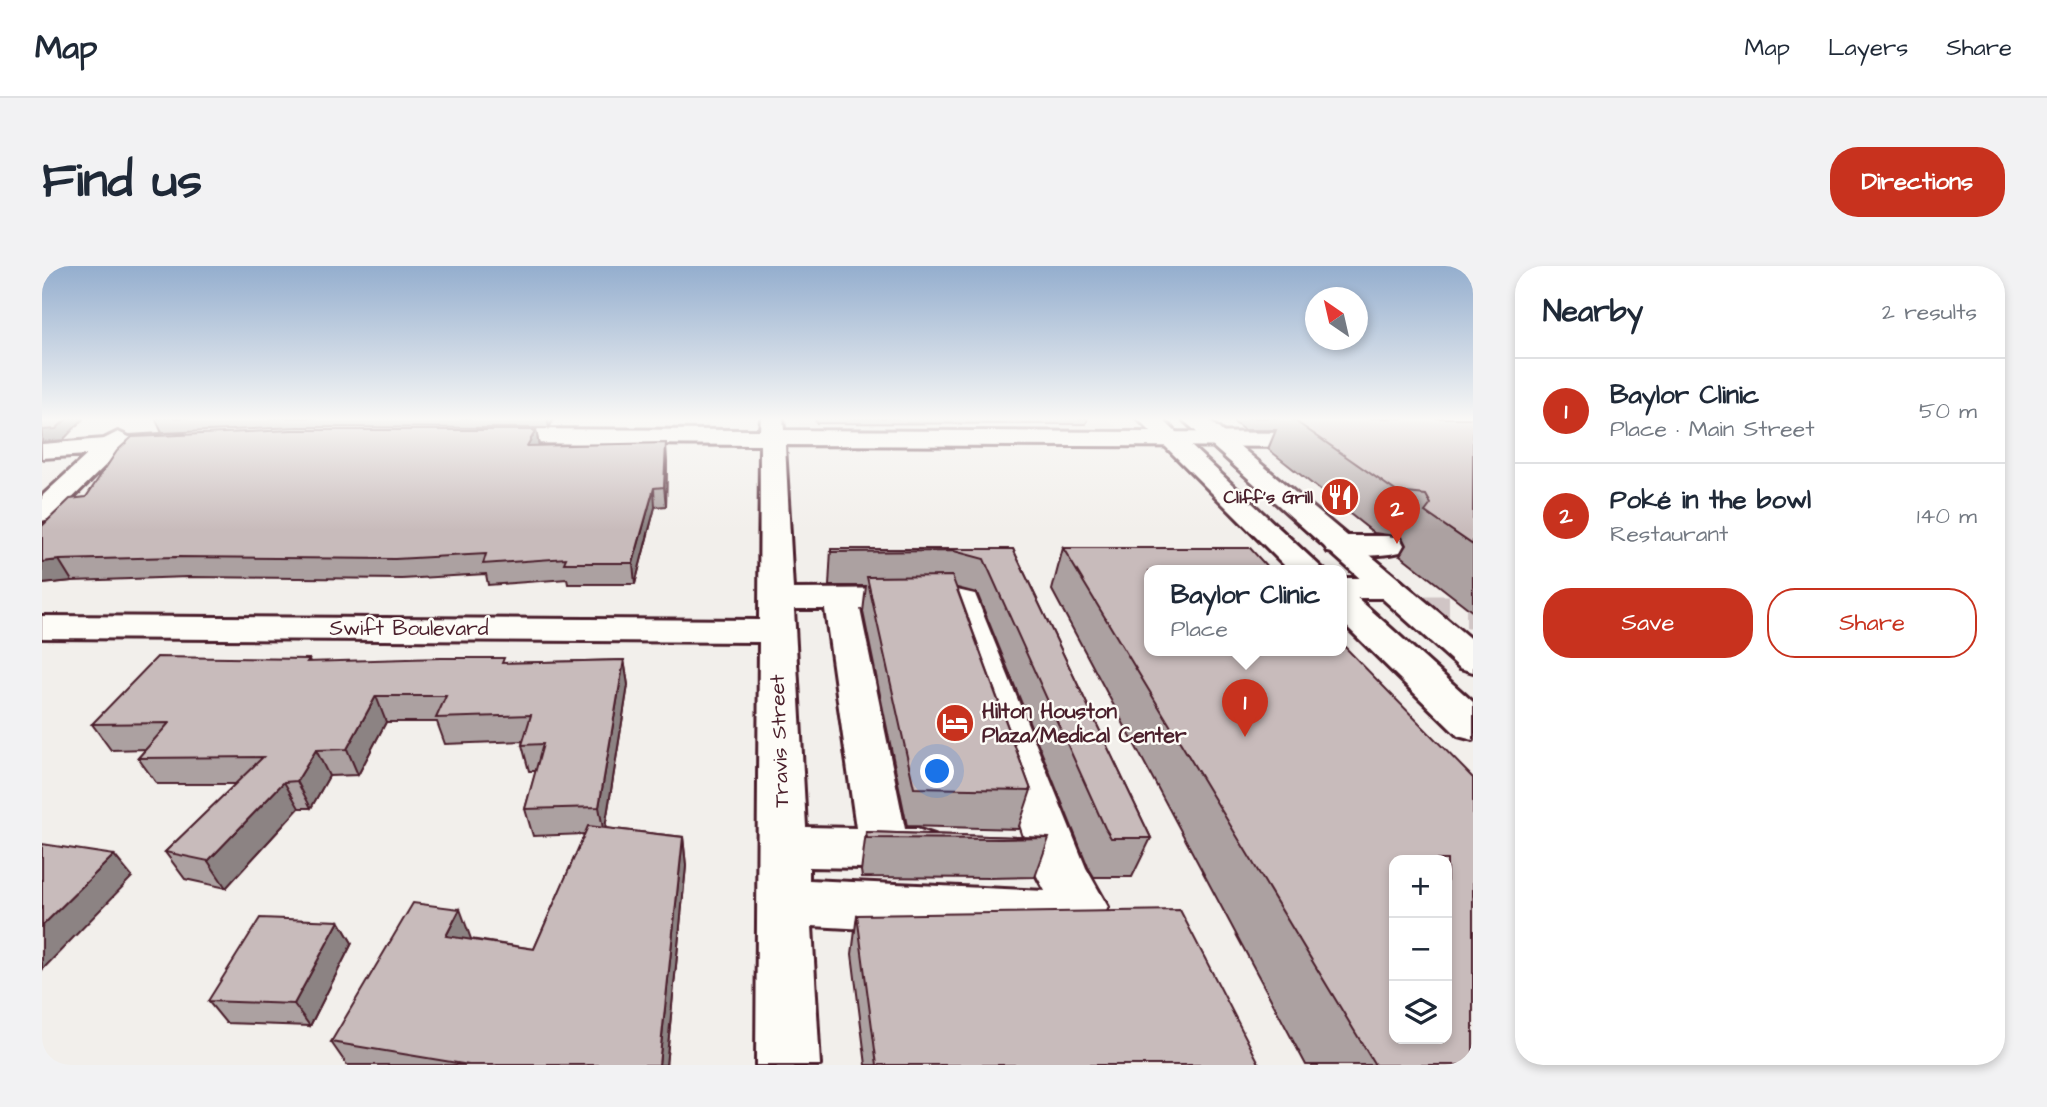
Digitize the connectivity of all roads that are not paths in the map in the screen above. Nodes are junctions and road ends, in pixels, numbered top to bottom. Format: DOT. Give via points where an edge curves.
graph roads {
  1 [pos="100,455"];
  2 [pos="773,455"];
  3 [pos="1188,455"];
  4 [pos="1236,455"];
  5 [pos="42,512"];
  6 [pos="1339,545"];
  7 [pos="1389,545"];
  8 [pos="1303,565"];
  9 [pos="1347,587"];
  10 [pos="1389,588"];
  11 [pos="841,599"];
  12 [pos="1347,607"];
  13 [pos="776,615"];
  14 [pos="42,627"];
  15 [pos="1473,660"];
  16 [pos="1473,726"];
  17 [pos="782,846"];
  18 [pos="884,848"];
  19 [pos="1056,853"];
  20 [pos="783,902"];
  21 [pos="788,1065"];
  1 -- 5 [label="street"];
  2 -- 13 [label="street, Travis Street"];
  3 -- 8 [label="street"];
  4 -- 6 [label="street"];
  6 -- 7 [label="street"];
  6 -- 10 [label="street"];
  9 -- 10 [label="street"];
  10 -- 15 [label="street"];
  11 -- 13 [label="street, Swift Boulevard"];
  11 -- 18 [label="street"];
  11 -- 19 [label="street, Swift Boulevard" via="963,601"];
  12 -- 16 [label="street"];
  13 -- 14 [label="street, Swift Boulevard" via="677,630"];
  13 -- 17 [label="street, Travis Street"];
  17 -- 18 [label="street"];
  17 -- 20 [label="street, Travis Street"];
  18 -- 19 [label="street"];
  19 -- 20 [label="street" via="1081,907 1067,916"];
  20 -- 21 [label="street, Travis Street"];
}
